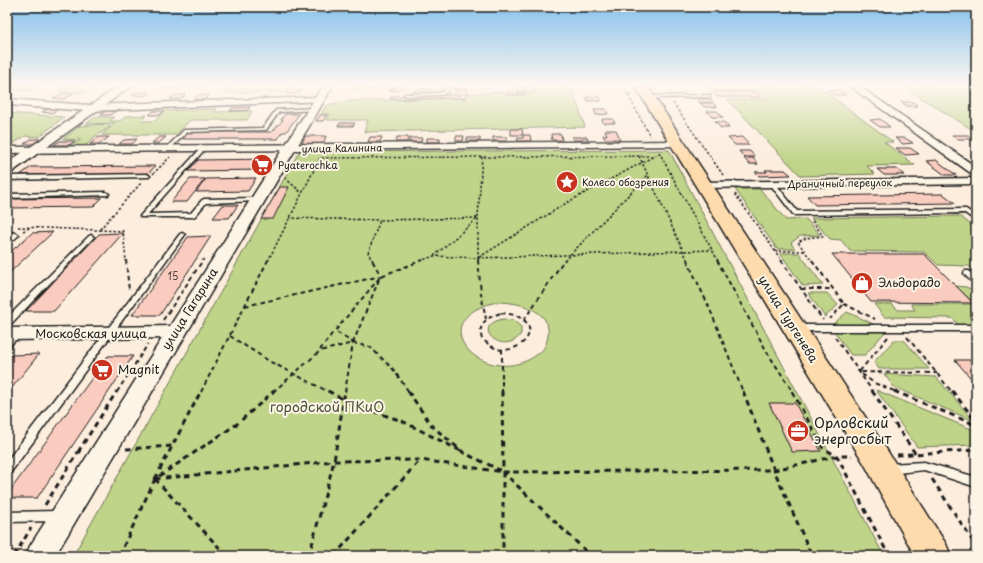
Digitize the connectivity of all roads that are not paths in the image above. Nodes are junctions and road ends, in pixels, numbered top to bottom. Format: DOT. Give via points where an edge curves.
graph roads {
  1 [pos="93,110"];
  2 [pos="280,110"];
  3 [pos="313,110"];
  4 [pos="656,110"];
  5 [pos="888,110"];
  6 [pos="678,144"];
  7 [pos="289,148"];
  8 [pos="173,149"];
  9 [pos="203,149"];
  10 [pos="7,150"];
  11 [pos="37,150"];
  12 [pos="7,169"];
  13 [pos="976,172"];
  14 [pos="147,176"];
  15 [pos="7,178"];
  16 [pos="976,181"];
  17 [pos="773,184"];
  18 [pos="704,185"];
  19 [pos="106,194"];
  20 [pos="7,196"];
  21 [pos="257,200"];
  22 [pos="976,219"];
  23 [pos="7,234"];
  24 [pos="182,235"];
  25 [pos="91,237"];
  26 [pos="7,243"];
  27 [pos="967,273"];
  28 [pos="976,282"];
  29 [pos="793,328"];
  30 [pos="976,328"];
  31 [pos="176,332"];
  32 [pos="111,333"];
  33 [pos="9,334"];
  34 [pos="7,469"];
  35 [pos="882,469"];
  36 [pos="976,482"];
  37 [pos="64,516"];
  38 [pos="7,517"];
  39 [pos="40,556"];
  40 [pos="934,556"];
  1 -- 11 [label="main road"];
  2 -- 8 [label="lane" via="264,129 186,131"];
  3 -- 7 [label="street, улица Гагарина"];
  4 -- 6 [label="main road, улица Тургенева"];
  5 -- 13 [label="street"];
  6 -- 7 [label="street, улица Калинина" via="658,149"];
  6 -- 18 [label="main road, улица Тургенева"];
  7 -- 9 [label="street, улица Калинина"];
  7 -- 21 [label="street, улица Гагарина"];
  8 -- 9 [label="street, улица Калинина"];
  8 -- 11 [label="street, улица Калинина"];
  9 -- 21 [label="lane" via="143,216 192,215 204,201"];
  10 -- 11 [label="street, улица Калинина"];
  11 -- 12 [label="main road"];
  14 -- 15 [label="lane"];
  16 -- 17 [label="street, Драничный переулок"];
  17 -- 18 [label="street, Драничный переулок"];
  17 -- 22 [label="lane" via="795,213 966,211"];
  18 -- 29 [label="main road, улица Тургенева"];
  19 -- 20 [label="lane"];
  21 -- 31 [label="street, улица Гагарина"];
  23 -- 26 [label="lane" via="16,235"];
  24 -- 32 [label="lane"];
  25 -- 33 [label="lane"];
  27 -- 28 [label="lane"];
  29 -- 30 [label="lane"];
  29 -- 35 [label="main road, улица Тургенева"];
  31 -- 32 [label="street, Московская улица"];
  31 -- 37 [label="street, улица Гагарина"];
  32 -- 33 [label="street, Московская улица"];
  32 -- 34 [label="lane"];
  35 -- 36 [label="lane" via="924,466"];
  35 -- 40 [label="main road, улица Тургенева"];
  37 -- 38 [label="lane"];
  37 -- 39 [label="street, улица Гагарина"];
}
